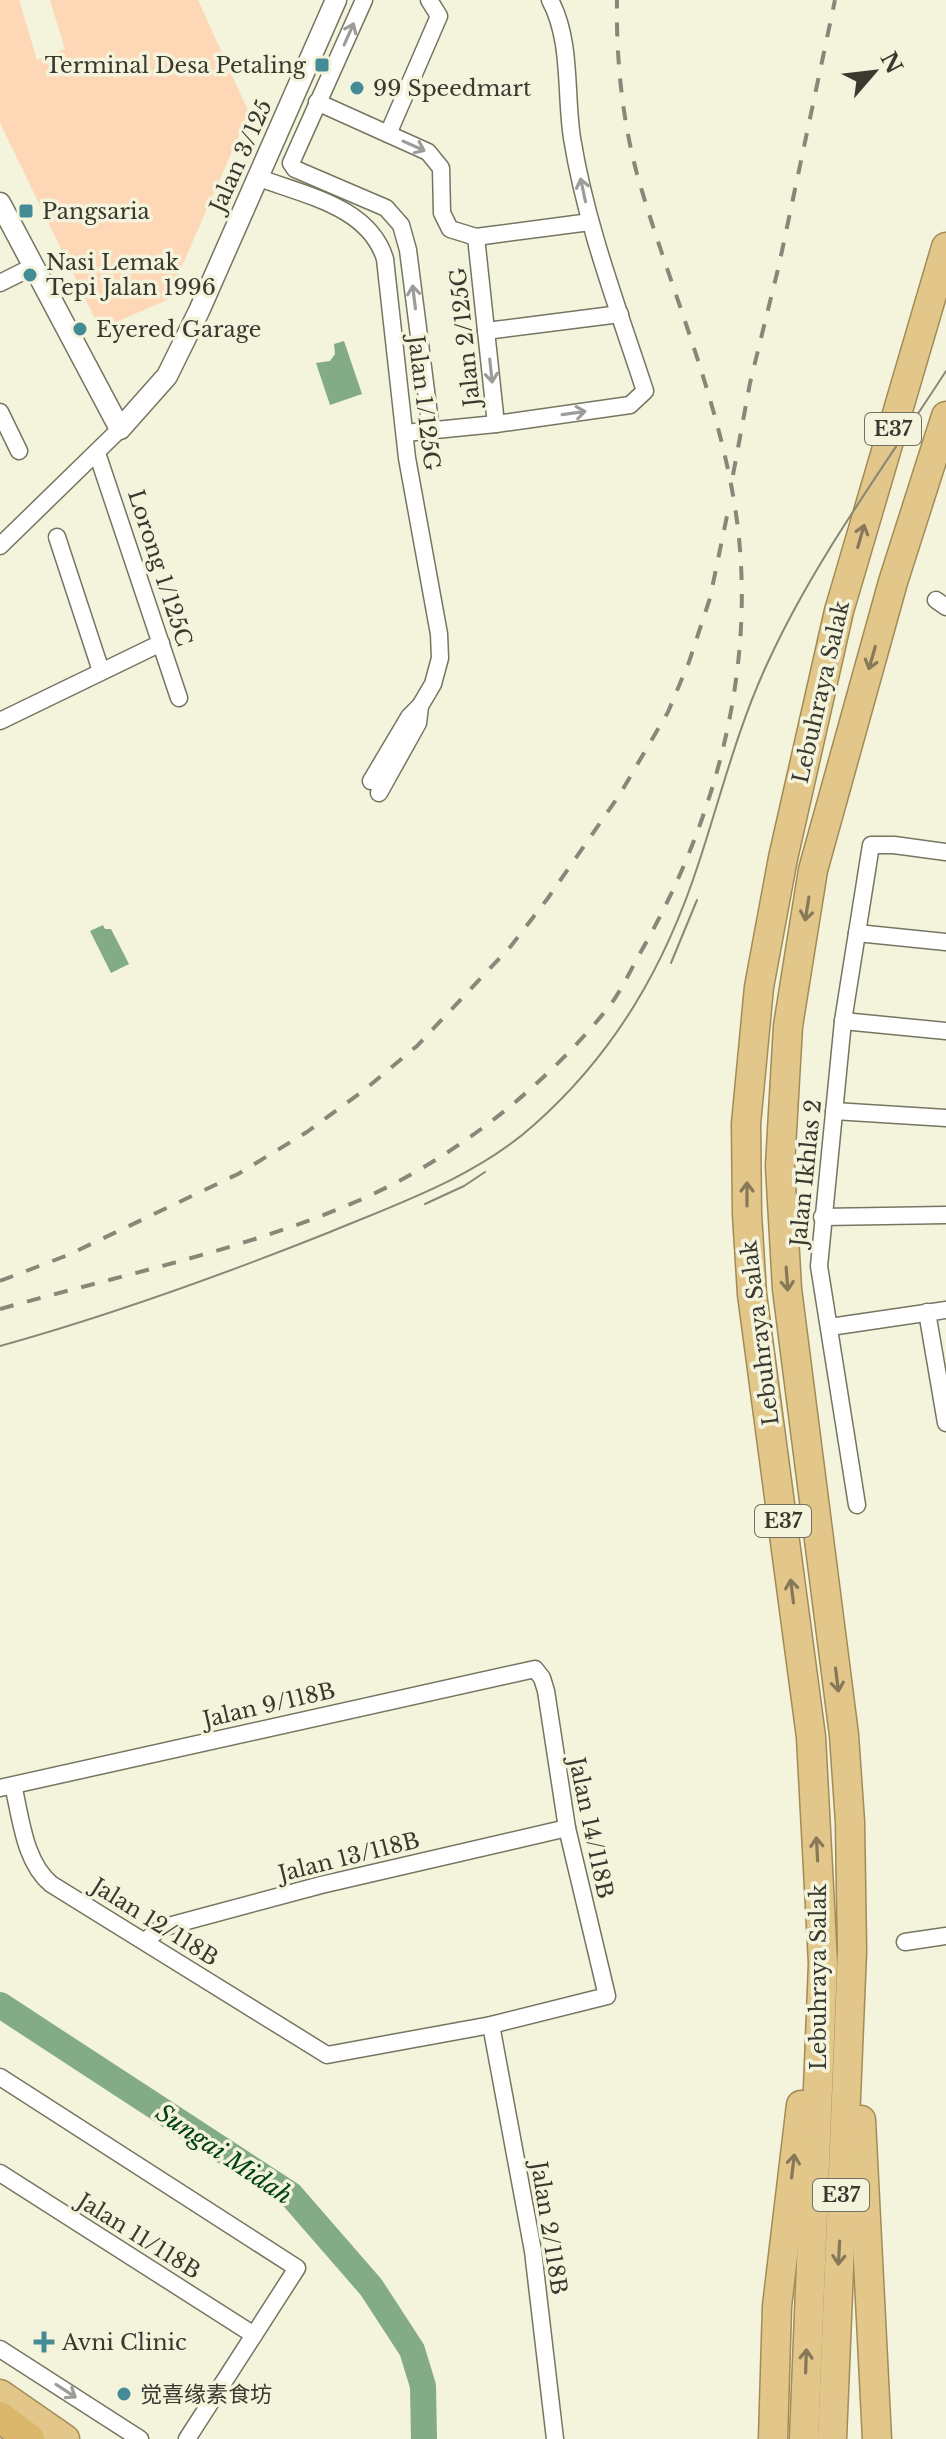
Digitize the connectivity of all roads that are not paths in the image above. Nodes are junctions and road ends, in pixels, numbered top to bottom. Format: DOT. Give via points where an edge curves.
graph roads {
  1 [pos="336,0"];
  2 [pos="364,0"];
  3 [pos="429,0"];
  4 [pos="550,0"];
  5 [pos="317,102"];
  6 [pos="388,134"];
  7 [pos="257,177"];
  8 [pos="0,203"];
  9 [pos="590,222"];
  10 [pos="476,237"];
  11 [pos="946,247"];
  12 [pos="32,267"];
  13 [pos="0,283"];
  14 [pos="620,314"];
  15 [pos="486,331"];
  16 [pos="0,412"];
  17 [pos="946,416"];
  18 [pos="496,424"];
  19 [pos="120,429"];
  20 [pos="431,430"];
  21 [pos="405,433"];
  22 [pos="19,451"];
  23 [pos="97,453"];
  24 [pos="57,537"];
  25 [pos="0,546"];
  26 [pos="161,643"];
  27 [pos="101,671"];
  28 [pos="179,698"];
  29 [pos="0,721"];
  30 [pos="377,783"];
  31 [pos="946,852"];
  32 [pos="857,933"];
  33 [pos="946,942"];
  34 [pos="843,1021"];
  35 [pos="946,1031"];
  36 [pos="834,1111"];
  37 [pos="946,1118"];
  38 [pos="946,1215"];
  39 [pos="822,1217"];
  40 [pos="946,1310"];
  41 [pos="927,1312"];
  42 [pos="830,1327"];
  43 [pos="946,1423"];
  44 [pos="857,1505"];
  45 [pos="535,1669"];
  46 [pos="6,1786"];
  47 [pos="567,1828"];
  48 [pos="946,1936"];
  49 [pos="145,1941"];
  50 [pos="905,1942"];
  51 [pos="852,1951"];
  52 [pos="823,1963"];
  53 [pos="491,2025"];
  54 [pos="0,2077"];
  55 [pos="0,2173"];
  56 [pos="254,2335"];
  57 [pos="0,2349"];
  58 [pos="0,2394"];
  59 [pos="0,2417"];
  60 [pos="0,2433"];
  61 [pos="9,2439"];
  62 [pos="29,2439"];
  63 [pos="65,2439"];
  64 [pos="140,2439"];
  65 [pos="187,2439"];
  66 [pos="555,2439"];
  67 [pos="773,2439"];
  68 [pos="804,2439"];
  69 [pos="832,2439"];
  70 [pos="877,2439"];
  1 -- 7 [label="street, Jalan 3/125"];
  5 -- 2 [label="street, one-way"];
  3 -- 6 [label="street" via="439,16"];
  9 -- 4 [label="street, one-way" via="572,137 560,19"];
  5 -- 6 [label="street, Jalan 2/125G"];
  20 -- 5 [label="street, one-way" via="401,225 386,208 291,163"];
  6 -- 10 [label="street, Jalan 2/125G, one-way" via="428,152 441,168 442,213 450,229"];
  7 -- 19 [label="street, Jalan 3/125" via="167,376"];
  7 -- 21 [label="street, Jalan 1/125G" via="346,211 380,242"];
  8 -- 12 [label="street"];
  9 -- 10 [label="street"];
  9 -- 14 [label="street"];
  10 -- 15 [label="street, Jalan 2/125G"];
  52 -- 11 [label="highway, Lebuhraya Salak / E37, one-way" via="811,1737 752,1294 746,1124 759,987 839,611"];
  12 -- 13 [label="street"];
  12 -- 19 [label="street"];
  14 -- 15 [label="street"];
  18 -- 14 [label="street, one-way" via="630,405 645,391"];
  15 -- 18 [label="street, Jalan 2/125G, one-way"];
  16 -- 22 [label="street"];
  17 -- 51 [label="highway, Lebuhraya Salak / E37, one-way" via="893,582 813,870 786,1045 780,1166 787,1289 844,1735"];
  18 -- 20 [label="street"];
  19 -- 23 [label="street, Jalan 3/125"];
  20 -- 21 [label="street"];
  21 -- 30 [label="street, Jalan 1/125G" via="440,649 433,684 409,717"];
  23 -- 25 [label="street, Jalan 3/125"];
  23 -- 26 [label="street, Lorong 1/125C"];
  24 -- 27 [label="street"];
  26 -- 27 [label="street"];
  26 -- 28 [label="street, Lorong 1/125C"];
  27 -- 29 [label="street"];
  31 -- 32 [label="street, Jalan Ikhlas 2" via="871,845"];
  32 -- 33 [label="street"];
  32 -- 34 [label="street, Jalan Ikhlas 2"];
  34 -- 35 [label="street"];
  34 -- 36 [label="street, Jalan Ikhlas 2"];
  36 -- 37 [label="street"];
  36 -- 39 [label="street, Jalan Ikhlas 2"];
  38 -- 39 [label="street"];
  39 -- 42 [label="street, Jalan Ikhlas 2" via="819,1266"];
  40 -- 41 [label="street"];
  41 -- 42 [label="street"];
  41 -- 43 [label="street"];
  42 -- 44 [label="street, Jalan Ikhlas 2"];
  45 -- 46 [label="street, Jalan 9/118B"];
  45 -- 47 [label="street, Jalan 14/118B" via="546,1691"];
  46 -- 49 [label="street, Jalan 12/118B" via="39,1874"];
  47 -- 49 [label="street, Jalan 13/118B" via="321,1885 161,1928"];
  47 -- 53 [label="street, Jalan 14/118B" via="607,1996"];
  48 -- 50 [label="street"];
  49 -- 53 [label="street, Jalan 12/118B" via="327,2055"];
  51 -- 69 [label="highway, Lebuhraya Salak / E37, one-way"];
  51 -- 70 [label="highway"];
  67 -- 52 [label="highway, one-way" via="777,2306"];
  68 -- 52 [label="highway, Lebuhraya Salak / E37, one-way"];
  53 -- 66 [label="street, Jalan 2/118B" via="533,2251"];
  54 -- 56 [label="street" via="297,2268"];
  55 -- 56 [label="street, Jalan 11/118B"];
  56 -- 65 [label="street"];
  57 -- 64 [label="street, one-way"];
  58 -- 63 [label="highway"];
  59 -- 62 [label="highway"];
  60 -- 61 [label="highway"];
}
